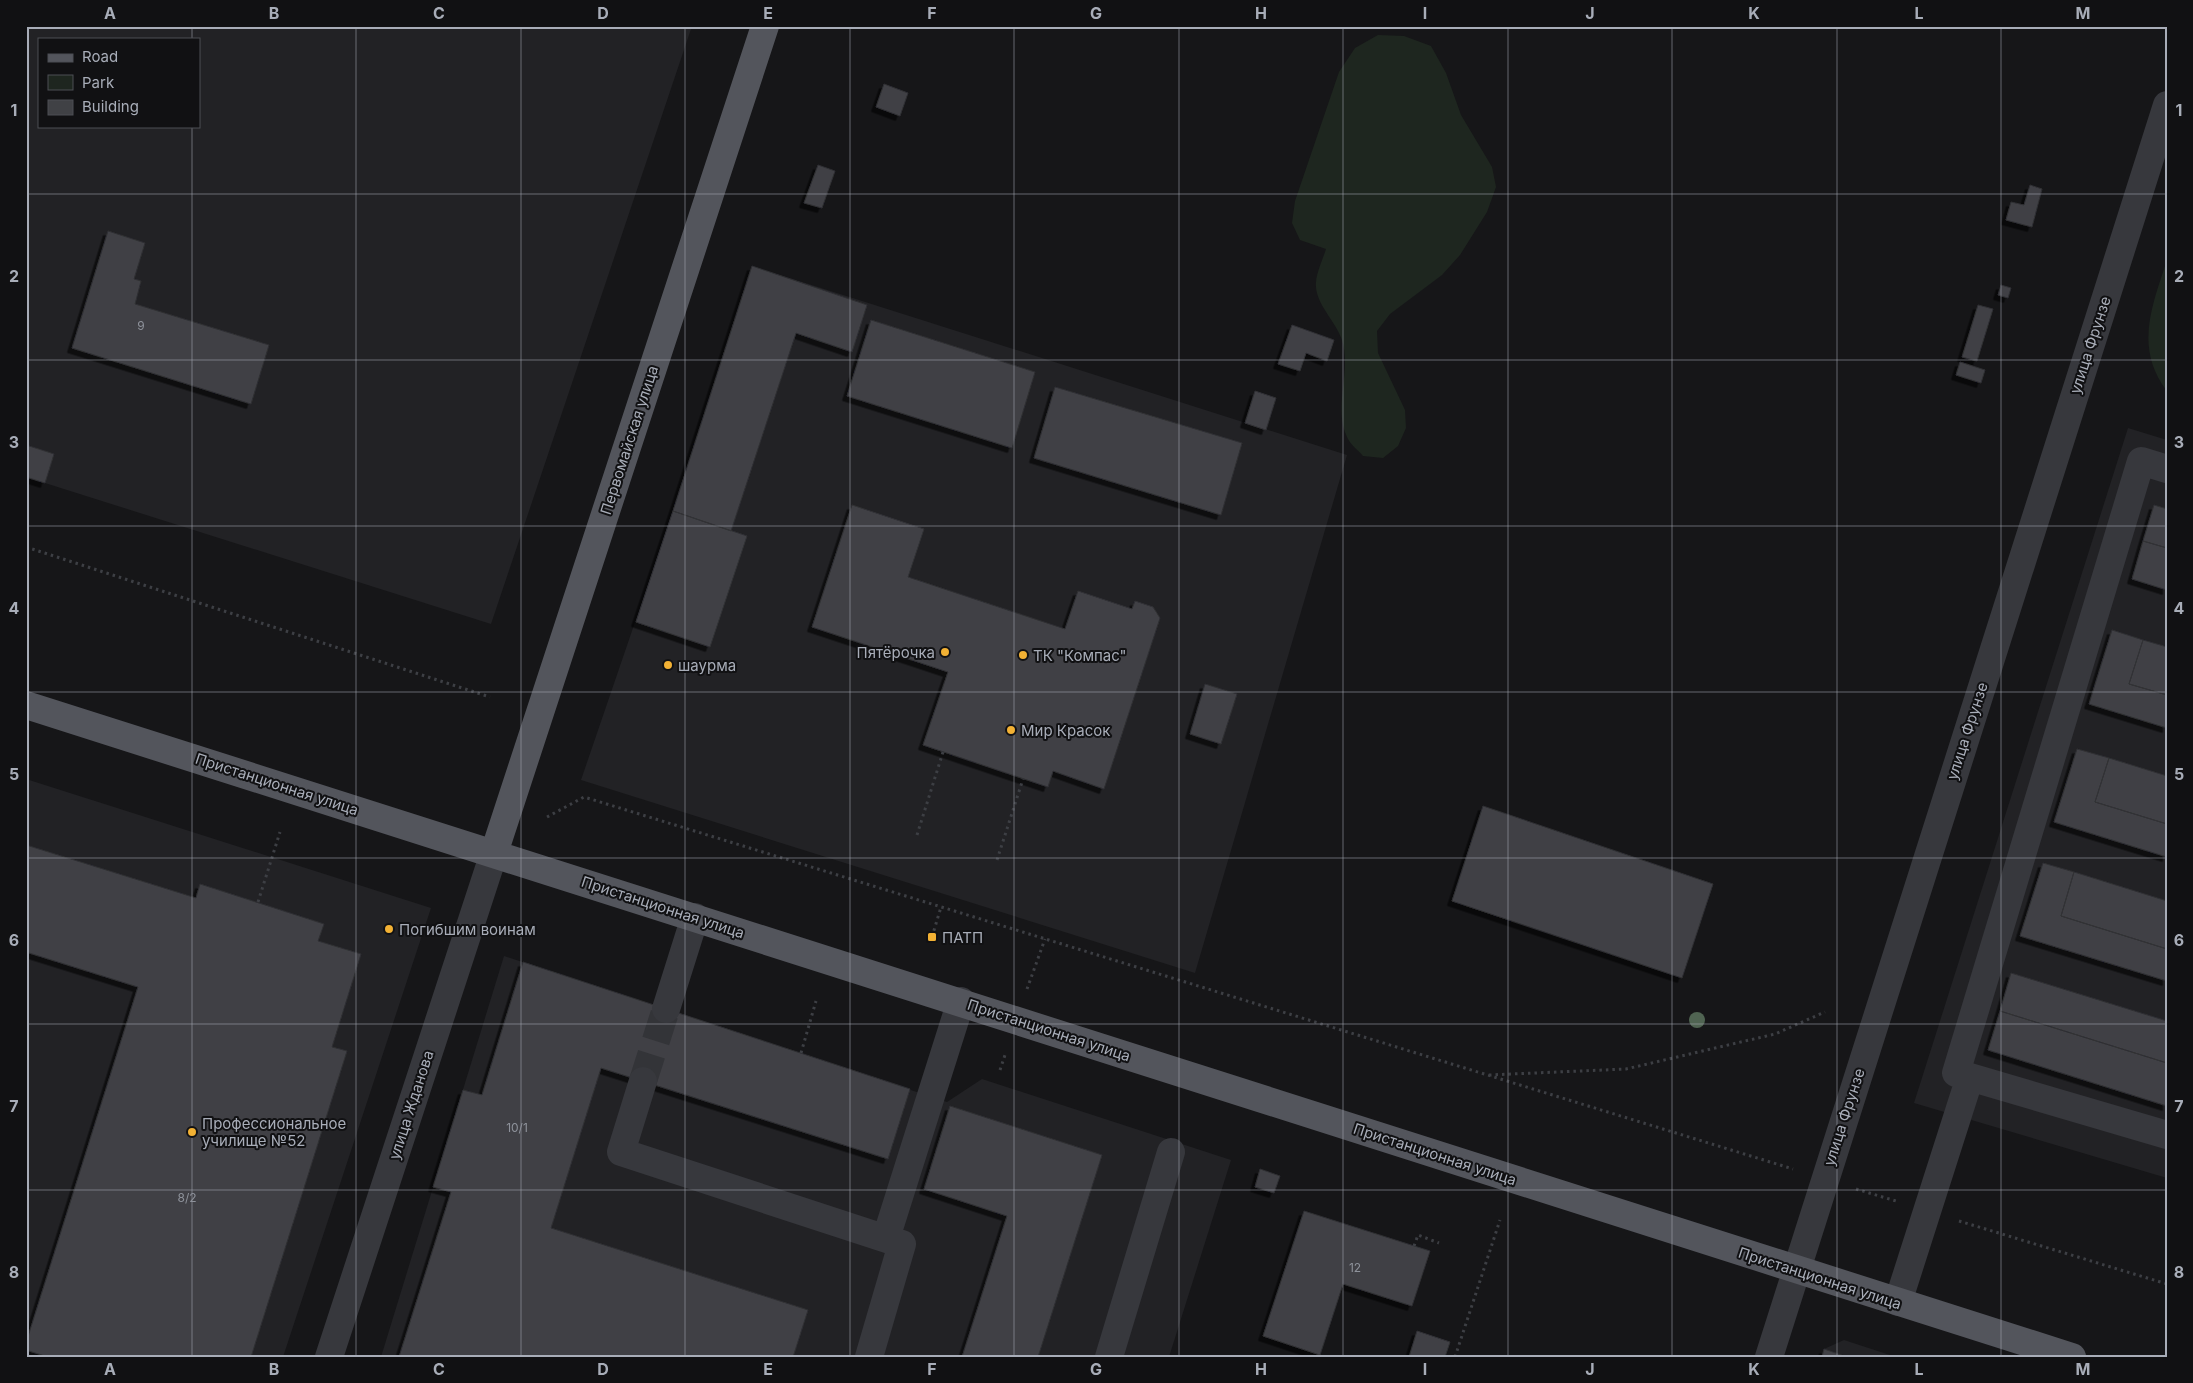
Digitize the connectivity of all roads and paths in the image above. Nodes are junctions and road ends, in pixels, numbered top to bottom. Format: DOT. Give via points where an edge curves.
graph roads {
  1 [pos="765,26"];
  2 [pos="2167,105"];
  3 [pos="2167,469"];
  4 [pos="26,547"];
  5 [pos="490,697"];
  6 [pos="26,704"];
  7 [pos="943,752"];
  8 [pos="1023,779"];
  9 [pos="547,818"];
  10 [pos="280,832"];
  11 [pos="917,834"];
  12 [pos="494,853"];
  13 [pos="996,860"];
  14 [pos="258,902"];
  15 [pos="941,907"];
  16 [pos="695,917"];
  17 [pos="932,937"];
  18 [pos="816,1001"];
  19 [pos="961,1002"];
  20 [pos="666,1009"];
  21 [pos="1825,1012"];
  22 [pos="801,1053"];
  23 [pos="1486,1075"];
  24 [pos="1970,1077"];
  25 [pos="643,1081"];
  26 [pos="2167,1135"];
  27 [pos="1171,1152"];
  28 [pos="1824,1180"];
  29 [pos="1927,1211"];
  30 [pos="1500,1220"];
  31 [pos="886,1238"];
  32 [pos="1440,1243"];
  33 [pos="1414,1246"];
  34 [pos="1796,1270"];
  35 [pos="2167,1284"];
  36 [pos="1898,1302"];
  37 [pos="329,1357"];
  38 [pos="868,1357"];
  39 [pos="1109,1357"];
  40 [pos="1455,1357"];
  41 [pos="1769,1357"];
  42 [pos="2072,1357"];
  1 -- 12 [label="main road, Первомайская улица"];
  2 -- 28 [label="street, улица Фрунзе"];
  3 -- 24 [label="street" via="2141,462 1956,1074"];
  4 -- 5 [label="path"];
  6 -- 12 [label="main road, Пристанционная улица"];
  7 -- 11 [label="path"];
  8 -- 13 [label="path"];
  9 -- 15 [label="path" via="584,797"];
  10 -- 14 [label="path"];
  12 -- 16 [label="main road, Пристанционная улица"];
  12 -- 37 [label="street, улица Жданова"];
  15 -- 17 [label="path"];
  15 -- 23 [label="path"];
  16 -- 19 [label="main road, Пристанционная улица"];
  16 -- 20 [label="street"];
  18 -- 22 [label="path"];
  19 -- 31 [label="street"];
  19 -- 34 [label="main road, Пристанционная улица"];
  21 -- 23 [label="path" via="1775,1034 1626,1069"];
  23 -- 28 [label="path"];
  24 -- 26 [label="street"];
  24 -- 29 [label="street"];
  25 -- 31 [label="street" via="621,1152"];
  27 -- 39 [label="street"];
  28 -- 29 [label="path"];
  28 -- 34 [label="street, улица Фрунзе"];
  29 -- 35 [label="path"];
  29 -- 36 [label="street"];
  30 -- 40 [label="path"];
  31 -- 38 [label="street" via="902,1244"];
  32 -- 33 [label="path" via="1418,1235"];
  34 -- 36 [label="main road, Пристанционная улица"];
  34 -- 41 [label="street, улица Фрунзе"];
  36 -- 42 [label="main road, Пристанционная улица"];
}
